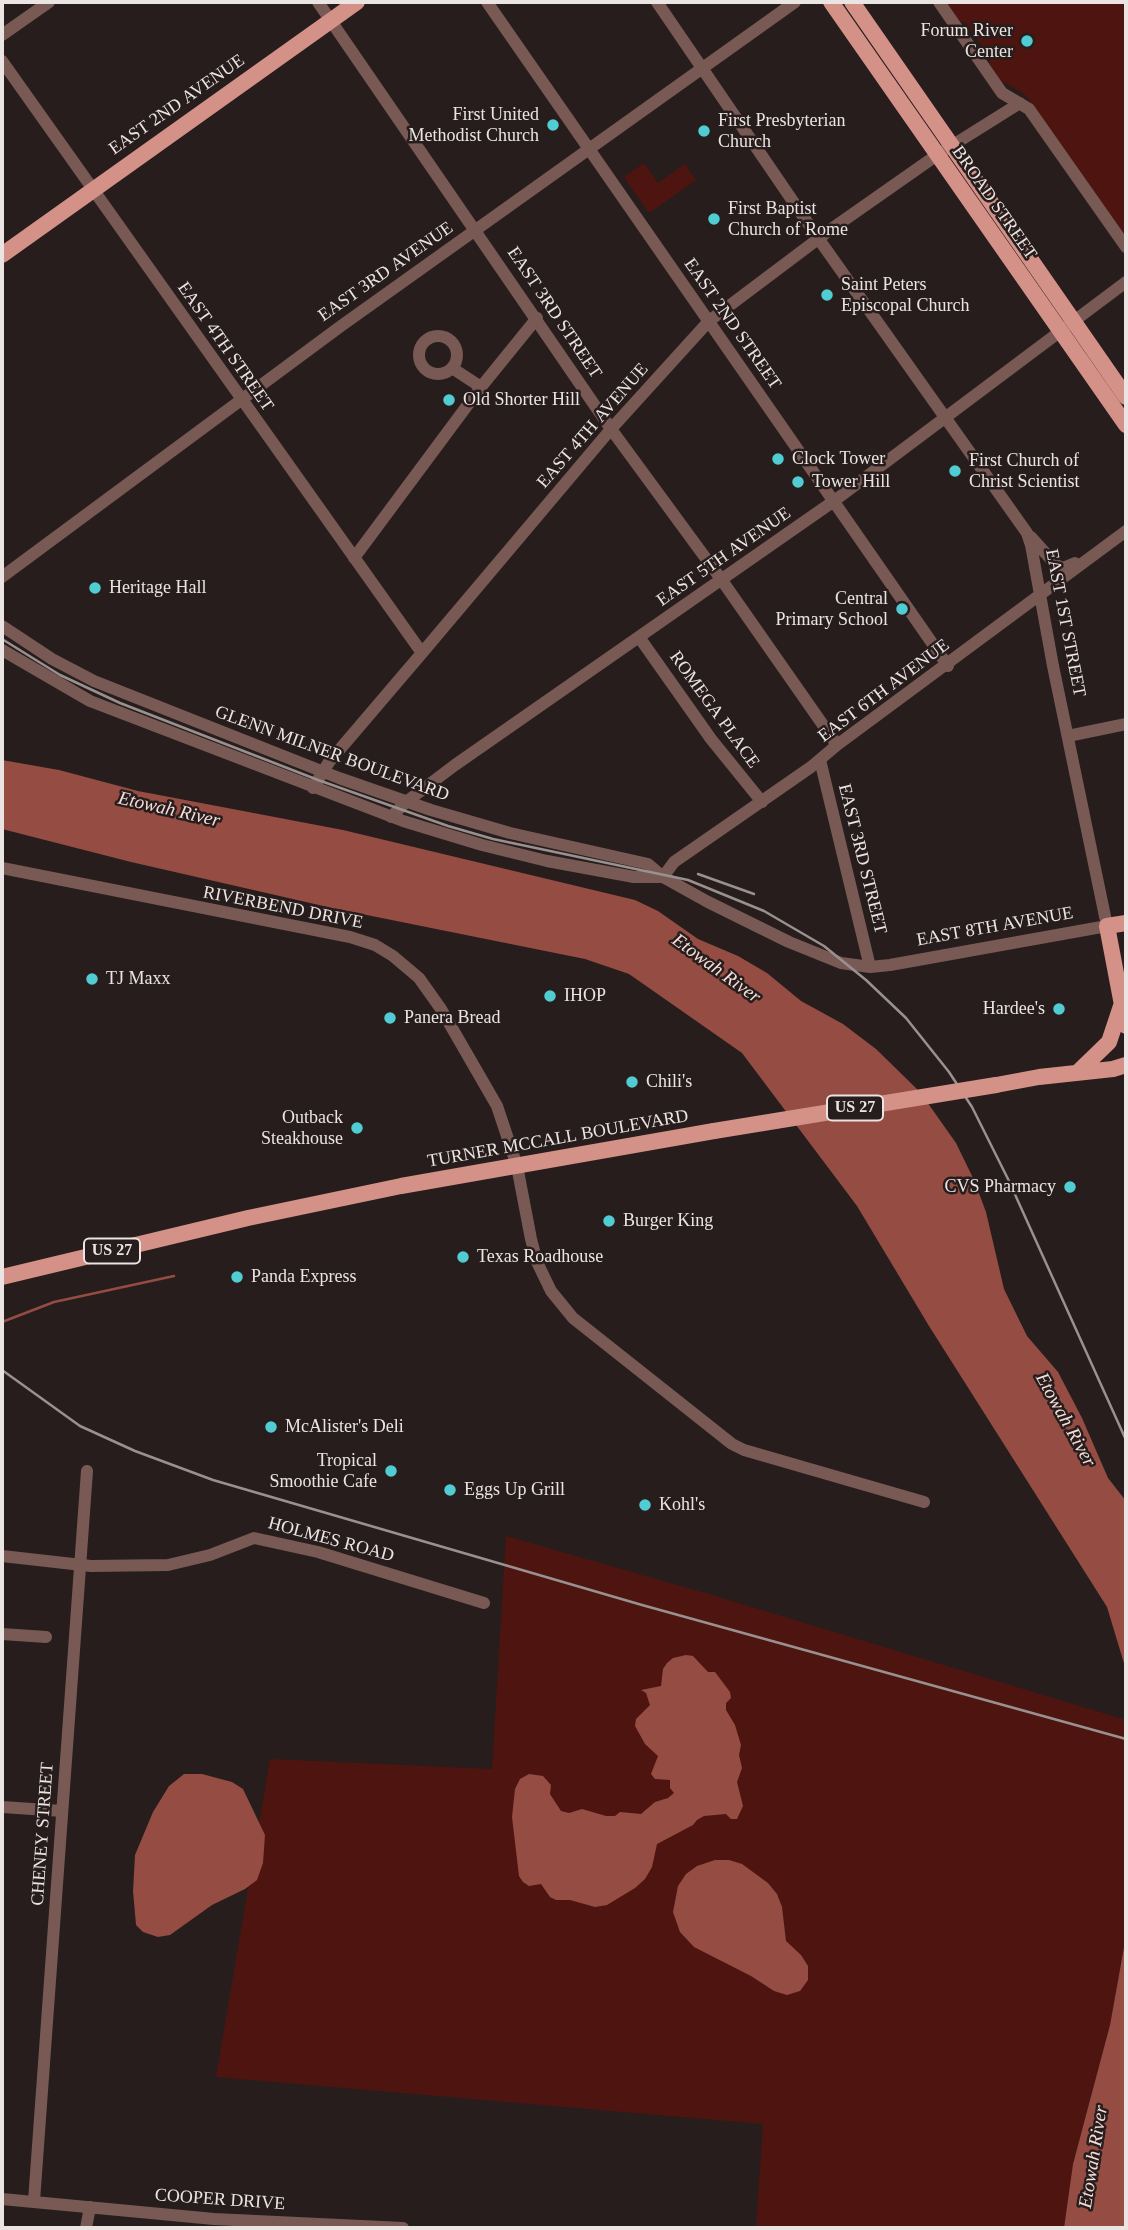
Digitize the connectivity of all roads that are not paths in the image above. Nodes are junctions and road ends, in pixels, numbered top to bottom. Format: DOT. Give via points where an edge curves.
graph roads {
  1 [pos="48,2"];
  2 [pos="318,2"];
  3 [pos="357,2"];
  4 [pos="488,2"];
  5 [pos="656,2"];
  6 [pos="795,2"];
  7 [pos="831,2"];
  8 [pos="852,2"];
  9 [pos="939,2"];
  10 [pos="331,20"];
  11 [pos="2,35"];
  12 [pos="2,61"];
  13 [pos="703,68"];
  14 [pos="1020,103"];
  15 [pos="953,146"];
  16 [pos="589,149"];
  17 [pos="937,155"];
  18 [pos="92,191"];
  19 [pos="477,229"];
  20 [pos="818,239"];
  21 [pos="20,241"];
  22 [pos="1126,247"];
  23 [pos="2,248"];
  24 [pos="2,255"];
  25 [pos="1126,282"];
  26 [pos="537,318"];
  27 [pos="709,321"];
  28 [pos="1067,326"];
  29 [pos="452,369"];
  30 [pos="481,387"];
  31 [pos="1126,397"];
  32 [pos="240,400"];
  33 [pos="946,416"];
  34 [pos="1126,425"];
  35 [pos="611,429"];
  36 [pos="834,501"];
  37 [pos="1126,531"];
  38 [pos="1027,533"];
  39 [pos="1101,551"];
  40 [pos="354,558"];
  41 [pos="2,577"];
  42 [pos="721,579"];
  43 [pos="1040,594"];
  44 [pos="2,626"];
  45 [pos="639,637"];
  46 [pos="2,650"];
  47 [pos="422,653"];
  48 [pos="948,666"];
  49 [pos="1126,724"];
  50 [pos="1068,736"];
  51 [pos="837,745"];
  52 [pos="820,760"];
  53 [pos="324,771"];
  54 [pos="313,788"];
  55 [pos="406,802"];
  56 [pos="762,802"];
  57 [pos="391,817"];
  58 [pos="2,868"];
  59 [pos="663,877"];
  60 [pos="1126,923"];
  61 [pos="1107,926"];
  62 [pos="870,967"];
  63 [pos="1123,1002"];
  64 [pos="1126,1026"];
  65 [pos="1126,1065"];
  66 [pos="1078,1072"];
  67 [pos="517,1166"];
  68 [pos="2,1277"];
  69 [pos="87,1471"];
  70 [pos="924,1502"];
  71 [pos="2,1556"];
  72 [pos="80,1563"];
  73 [pos="484,1603"];
  74 [pos="2,1634"];
  75 [pos="46,1637"];
  76 [pos="2,1807"];
  77 [pos="62,1811"];
  78 [pos="2,2199"];
  79 [pos="34,2201"];
  80 [pos="90,2207"];
  81 [pos="86,2228"];
  82 [pos="388,2228"];
  83 [pos="403,2228"];
  1 -- 11 [label="street"];
  2 -- 10 [label="street, EAST 3RD STREET"];
  3 -- 10 [label="main road, EAST 2ND AVENUE"];
  4 -- 16 [label="street, EAST 2ND STREET"];
  5 -- 13 [label="street, EAST 1ST STREET"];
  6 -- 13 [label="street, EAST 3RD AVENUE"];
  7 -- 17 [label="main road, BROAD STREET"];
  8 -- 15 [label="main road, BROAD STREET"];
  9 -- 14 [label="street" via="1002,93"];
  10 -- 18 [label="main road, EAST 2ND AVENUE"];
  10 -- 19 [label="street, EAST 3RD STREET"];
  12 -- 18 [label="street, EAST 4TH STREET"];
  13 -- 16 [label="street, EAST 3RD AVENUE"];
  13 -- 20 [label="street, EAST 1ST STREET"];
  14 -- 15 [label="street, EAST 4TH AVENUE"];
  14 -- 22 [label="street" via="1029,109"];
  15 -- 17 [label="street, EAST 4TH AVENUE"];
  15 -- 28 [label="main road, BROAD STREET"];
  16 -- 19 [label="street, EAST 3RD AVENUE"];
  16 -- 27 [label="street, EAST 2ND STREET"];
  17 -- 20 [label="street, EAST 4TH AVENUE"];
  17 -- 28 [label="main road, BROAD STREET"];
  18 -- 21 [label="main road, EAST 2ND AVENUE"];
  18 -- 32 [label="street, EAST 4TH STREET"];
  19 -- 26 [label="street, EAST 3RD STREET"];
  19 -- 32 [label="street, EAST 3RD AVENUE"];
  20 -- 27 [label="street, EAST 4TH AVENUE"];
  20 -- 33 [label="street, EAST 1ST STREET"];
  21 -- 23 [label="main road, EAST 2ND AVENUE"];
  21 -- 24 [label="main road, EAST 2ND AVENUE"];
  25 -- 28 [label="street, EAST 5TH AVENUE"];
  26 -- 30 [label="street"];
  26 -- 35 [label="street, EAST 3RD STREET"];
  27 -- 35 [label="street, EAST 4TH AVENUE"];
  27 -- 36 [label="street, EAST 2ND STREET"];
  28 -- 31 [label="main road, BROAD STREET"];
  28 -- 33 [label="street, EAST 5TH AVENUE"];
  28 -- 34 [label="main road, BROAD STREET"];
  29 -- 30 [label="street"];
  30 -- 40 [label="street"];
  32 -- 40 [label="street, EAST 4TH STREET"];
  32 -- 41 [label="street, EAST 3RD AVENUE"];
  33 -- 36 [label="street, EAST 5TH AVENUE"];
  33 -- 38 [label="street, EAST 1ST STREET"];
  35 -- 42 [label="street, EAST 3RD STREET"];
  35 -- 47 [label="street, EAST 4TH AVENUE"];
  36 -- 42 [label="street, EAST 5TH AVENUE"];
  36 -- 48 [label="street, EAST 2ND STREET"];
  37 -- 39 [label="street, EAST 6TH AVENUE"];
  38 -- 39 [label="street" via="1060,567"];
  38 -- 43 [label="street, EAST 1ST STREET"];
  39 -- 43 [label="street, EAST 6TH AVENUE"];
  40 -- 47 [label="street, EAST 4TH STREET"];
  42 -- 45 [label="street, EAST 5TH AVENUE"];
  42 -- 51 [label="street, EAST 3RD STREET"];
  43 -- 48 [label="street, EAST 6TH AVENUE"];
  43 -- 50 [label="street, EAST 1ST STREET"];
  44 -- 53 [label="street, GLENN MILNER BOULEVARD" via="94,681"];
  45 -- 55 [label="street, EAST 5TH AVENUE"];
  45 -- 56 [label="street, ROMEGA PLACE"];
  46 -- 54 [label="street, GLENN MILNER BOULEVARD" via="90,701"];
  47 -- 53 [label="street, EAST 4TH AVENUE"];
  48 -- 51 [label="street, EAST 6TH AVENUE"];
  49 -- 50 [label="street"];
  50 -- 61 [label="street, EAST 1ST STREET"];
  51 -- 52 [label="street, EAST 6TH AVENUE"];
  52 -- 56 [label="street, EAST 6TH AVENUE"];
  52 -- 62 [label="street, EAST 3RD STREET"];
  53 -- 54 [label="street, EAST 4TH AVENUE"];
  53 -- 55 [label="street, GLENN MILNER BOULEVARD"];
  54 -- 57 [label="street, GLENN MILNER BOULEVARD"];
  55 -- 57 [label="street, EAST 5TH AVENUE"];
  55 -- 59 [label="street, GLENN MILNER BOULEVARD" via="510,833 636,860"];
  56 -- 59 [label="street, EAST 6TH AVENUE" via="674,862"];
  57 -- 59 [label="street, GLENN MILNER BOULEVARD" via="547,861 634,877"];
  58 -- 67 [label="street, RIVERBEND DRIVE" via="375,945 419,978 441,1009 498,1106"];
  59 -- 62 [label="street, GLENN MILNER BOULEVARD" via="828,959"];
  60 -- 61 [label="main road, EAST 8TH AVENUE"];
  61 -- 62 [label="street, EAST 8TH AVENUE"];
  61 -- 63 [label="main road, EAST 1ST STREET"];
  63 -- 64 [label="main road, EAST 1ST STREET"];
  63 -- 66 [label="main road" via="1108,1042"];
  65 -- 66 [label="main road, TURNER MCCALL BOULEVARD / US 27"];
  66 -- 67 [label="main road, TURNER MCCALL BOULEVARD / US 27, bridge"];
  67 -- 68 [label="main road, TURNER MCCALL BOULEVARD / US 27" via="248,1218"];
  67 -- 70 [label="street, RIVERBEND DRIVE" via="537,1262 573,1318 732,1444"];
  69 -- 72 [label="street, CHENEY STREET"];
  71 -- 72 [label="street, HOLMES ROAD"];
  72 -- 73 [label="street, HOLMES ROAD" via="168,1565 254,1538 318,1552"];
  72 -- 77 [label="street, CHENEY STREET"];
  74 -- 75 [label="street"];
  76 -- 77 [label="street"];
  77 -- 79 [label="street, CHENEY STREET"];
  78 -- 79 [label="street, COOPER DRIVE"];
  79 -- 80 [label="street, COOPER DRIVE"];
  80 -- 81 [label="street"];
  80 -- 82 [label="street, COOPER DRIVE" via="263,2223"];
  82 -- 83 [label="street, COOPER DRIVE"];
}
